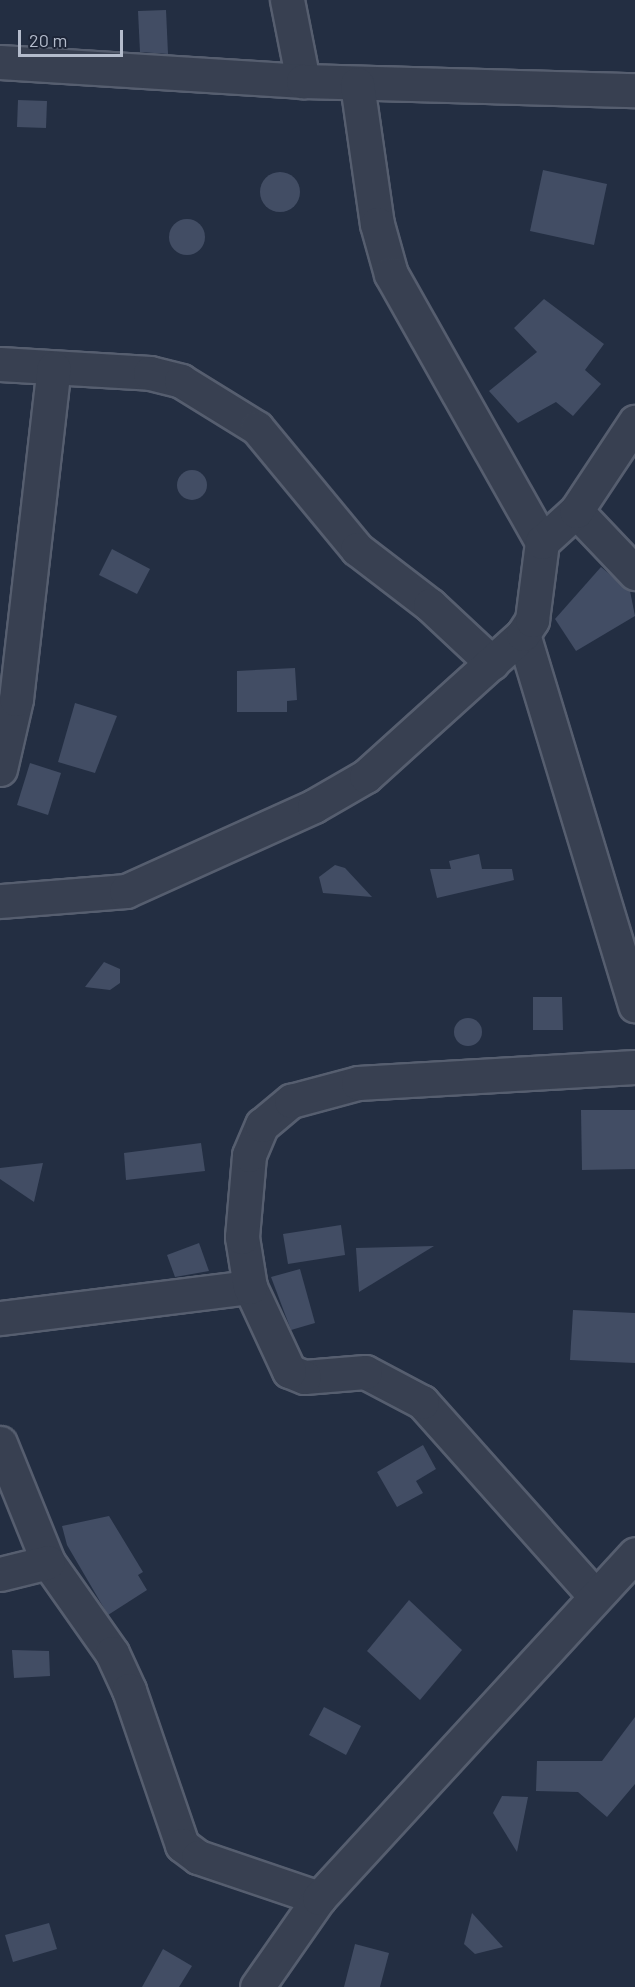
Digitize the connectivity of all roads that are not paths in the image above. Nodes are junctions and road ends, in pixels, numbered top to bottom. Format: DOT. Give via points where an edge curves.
graph roads {
  1 [pos="287,0"];
  2 [pos="0,62"];
  3 [pos="303,81"];
  4 [pos="357,84"];
  5 [pos="635,90"];
  6 [pos="0,364"];
  7 [pos="54,368"];
  8 [pos="635,422"];
  9 [pos="576,511"];
  10 [pos="542,542"];
  11 [pos="635,573"];
  12 [pos="523,634"];
  13 [pos="492,663"];
  14 [pos="0,770"];
  15 [pos="0,901"];
  16 [pos="635,1006"];
  17 [pos="635,1067"];
  18 [pos="250,1287"];
  19 [pos="0,1318"];
  20 [pos="0,1443"];
  21 [pos="635,1554"];
  22 [pos="48,1562"];
  23 [pos="0,1574"];
  24 [pos="595,1596"];
  25 [pos="319,1898"];
  26 [pos="257,1987"];
  1 -- 3 [label="street"];
  2 -- 3 [label="street"];
  3 -- 4 [label="street"];
  4 -- 5 [label="street"];
  4 -- 10 [label="street" via="377,224 391,274"];
  6 -- 7 [label="street"];
  7 -- 13 [label="street" via="150,374 181,381 257,428 357,549 430,605"];
  7 -- 14 [label="street" via="16,699"];
  8 -- 9 [label="street"];
  9 -- 10 [label="street"];
  9 -- 11 [label="street"];
  10 -- 12 [label="street" via="532,620"];
  12 -- 13 [label="street"];
  12 -- 16 [label="street"];
  13 -- 15 [label="street" via="366,776 314,806 126,891"];
  17 -- 18 [label="street" via="358,1083 291,1101 262,1125 249,1155 242,1237"];
  18 -- 19 [label="street"];
  18 -- 24 [label="street" via="289,1371 304,1377 365,1372 422,1402"];
  20 -- 22 [label="street"];
  21 -- 24 [label="street"];
  22 -- 23 [label="street"];
  22 -- 25 [label="street" via="112,1653 182,1845 198,1857"];
  24 -- 25 [label="street"];
  25 -- 26 [label="street"];
}
